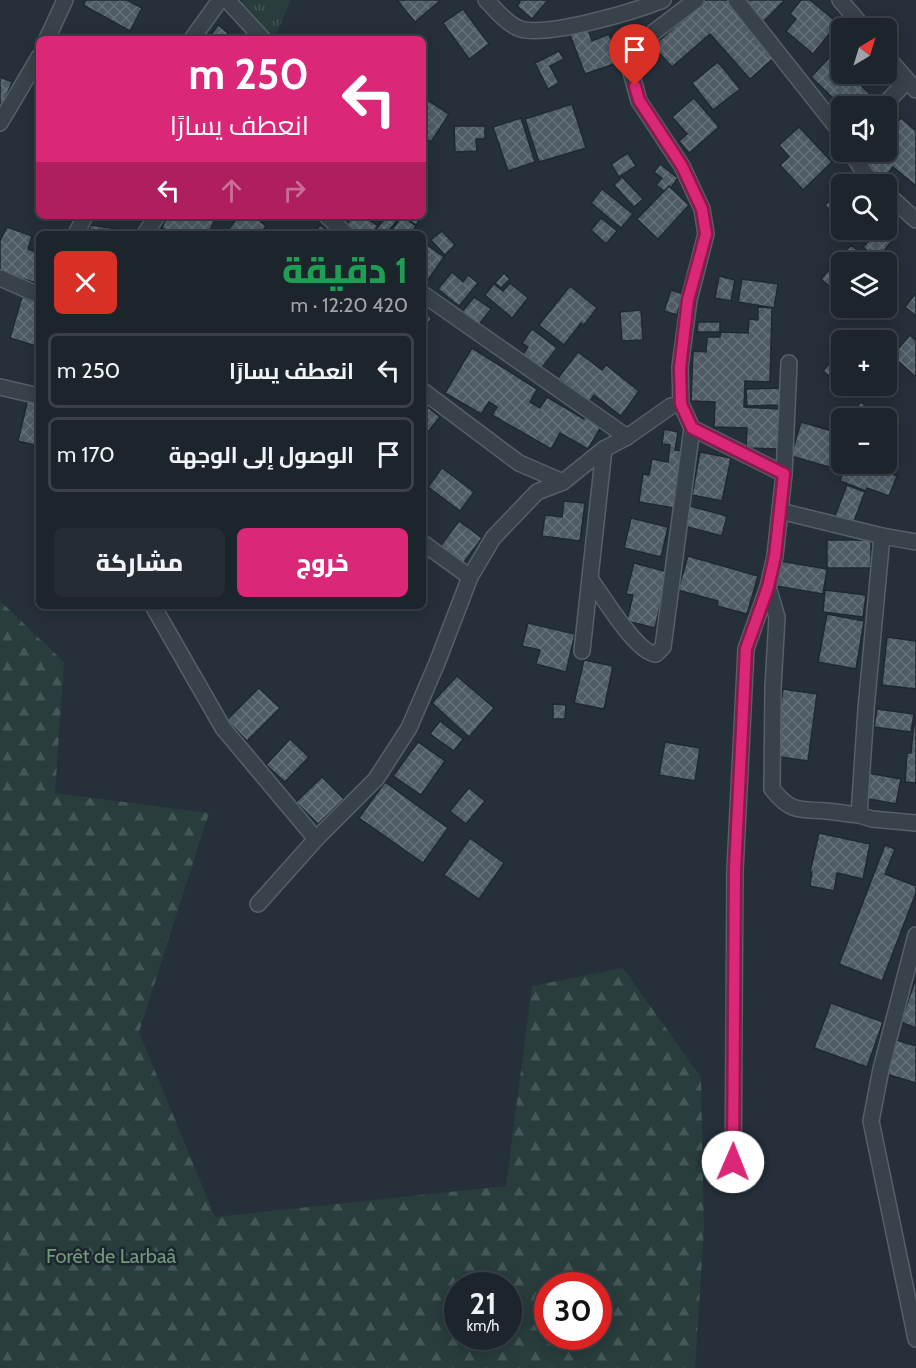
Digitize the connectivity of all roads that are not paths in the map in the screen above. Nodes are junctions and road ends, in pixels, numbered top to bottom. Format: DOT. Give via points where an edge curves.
graph roads {
  1 [pos="65,0"];
  2 [pos="220,0"];
  3 [pos="227,0"];
  4 [pos="486,0"];
  5 [pos="663,0"];
  6 [pos="696,0"];
  7 [pos="736,0"];
  8 [pos="840,0"];
  9 [pos="638,4"];
  10 [pos="855,18"];
  11 [pos="48,36"];
  12 [pos="194,36"];
  13 [pos="260,36"];
  14 [pos="36,62"];
  15 [pos="897,68"];
  16 [pos="912,85"];
  17 [pos="897,96"];
  18 [pos="831,120"];
  19 [pos="0,123"];
  20 [pos="897,203"];
  21 [pos="330,219"];
  22 [pos="916,220"];
  23 [pos="343,231"];
  24 [pos="0,278"];
  25 [pos="36,294"];
  26 [pos="426,296"];
  27 [pos="789,363"];
  28 [pos="0,387"];
  29 [pos="426,393"];
  30 [pos="36,395"];
  31 [pos="681,404"];
  32 [pos="692,428"];
  33 [pos="627,437"];
  34 [pos="604,449"];
  35 [pos="784,474"];
  36 [pos="563,482"];
  37 [pos="780,511"];
  38 [pos="882,536"];
  39 [pos="916,542"];
  40 [pos="426,545"];
  41 [pos="470,577"];
  42 [pos="590,579"];
  43 [pos="768,587"];
  44 [pos="155,609"];
  45 [pos="582,651"];
  46 [pos="858,815"];
  47 [pos="916,823"];
  48 [pos="316,839"];
  49 [pos="258,904"];
  50 [pos="916,935"];
  51 [pos="733,1184"];
  52 [pos="916,1339"];
  1 -- 11 [label="street"];
  2 -- 12 [label="street"];
  3 -- 13 [label="street"];
  4 -- 9 [label="street" via="507,22 533,31 552,30"];
  5 -- 9 [label="street"];
  6 -- 31 [label="street" via="654,32 636,56 630,72 639,100 682,166 702,209 706,234 688,300 680,368"];
  7 -- 18 [label="street"];
  8 -- 10 [label="street"];
  14 -- 19 [label="street"];
  15 -- 16 [label="street"];
  16 -- 17 [label="street"];
  20 -- 22 [label="street"];
  21 -- 23 [label="street"];
  24 -- 25 [label="street"];
  26 -- 33 [label="street"];
  27 -- 35 [label="street"];
  28 -- 30 [label="street"];
  29 -- 36 [label="street" via="519,463"];
  31 -- 32 [label="street"];
  31 -- 33 [label="street" via="671,406"];
  32 -- 35 [label="street"];
  32 -- 42 [label="street" via="663,647 656,654 644,650 632,638"];
  33 -- 34 [label="street"];
  34 -- 36 [label="street"];
  34 -- 42 [label="street"];
  35 -- 37 [label="street"];
  36 -- 41 [label="street" via="537,492 493,538"];
  37 -- 38 [label="street"];
  37 -- 43 [label="street"];
  38 -- 39 [label="street"];
  38 -- 46 [label="street"];
  40 -- 41 [label="street"];
  41 -- 48 [label="street" via="409,728 376,779"];
  42 -- 45 [label="street"];
  43 -- 46 [label="street" via="777,617 772,789 785,802 805,812"];
  43 -- 51 [label="street" via="746,649 742,705 735,870"];
  44 -- 48 [label="street" via="223,728"];
  46 -- 47 [label="street"];
  48 -- 49 [label="street"];
  50 -- 52 [label="street" via="871,1121"];
}
